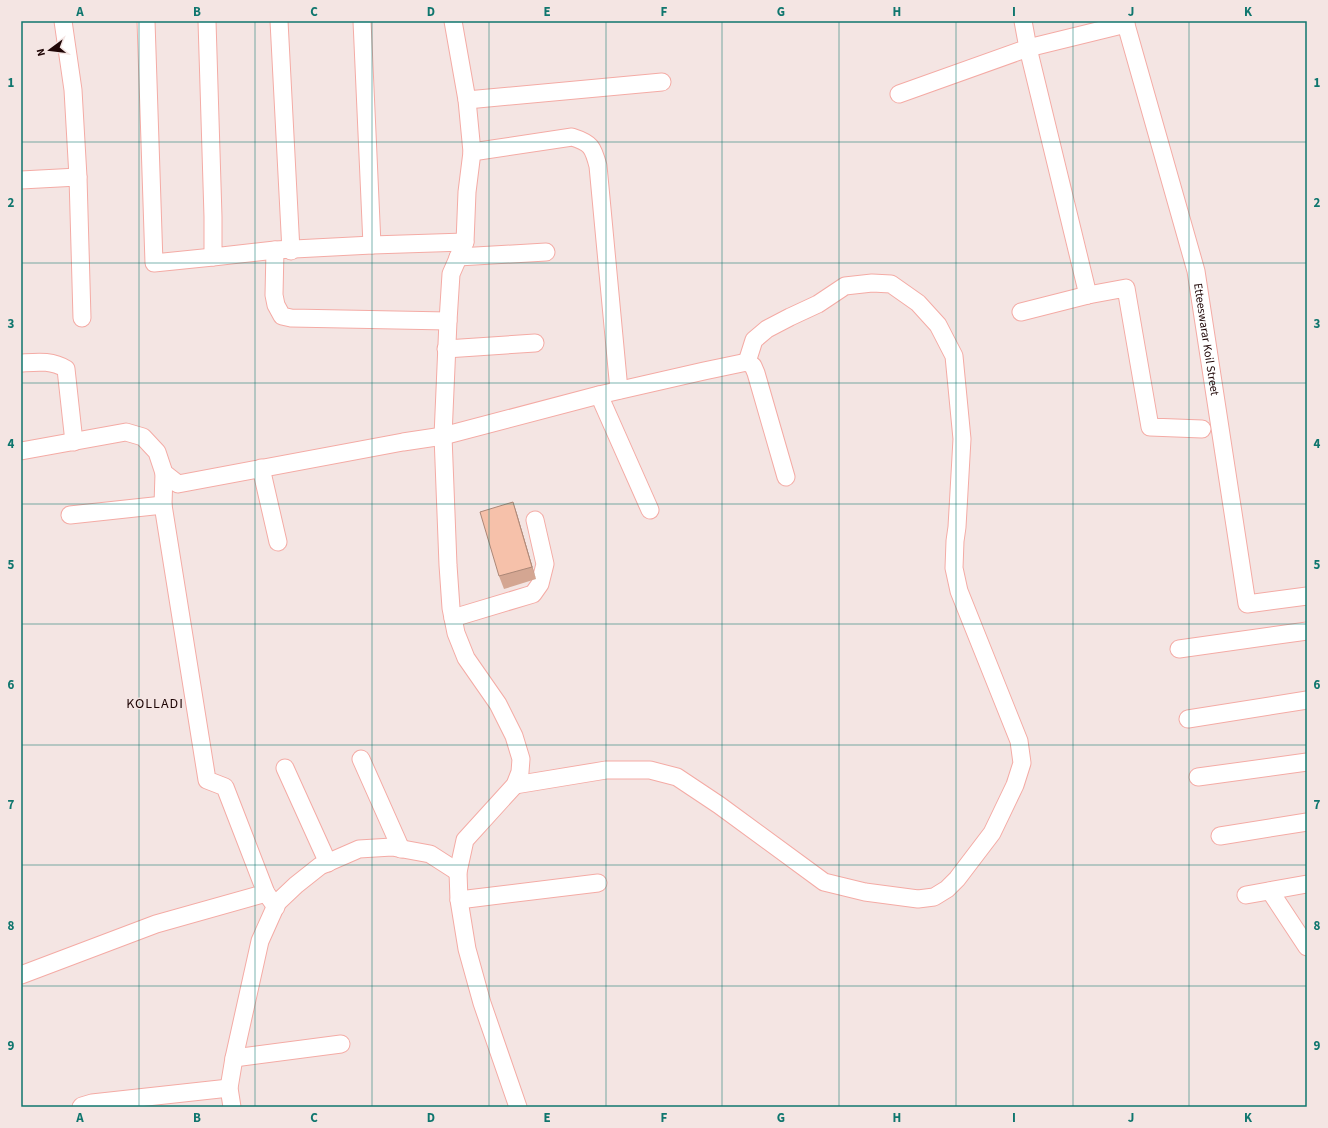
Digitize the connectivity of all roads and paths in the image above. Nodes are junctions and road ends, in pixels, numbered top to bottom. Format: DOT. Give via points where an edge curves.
graph roads {
  1 [pos="63,21"];
  2 [pos="146,21"];
  3 [pos="207,21"];
  4 [pos="279,21"];
  5 [pos="362,21"];
  6 [pos="454,21"];
  7 [pos="1023,21"];
  8 [pos="1126,23"];
  9 [pos="1028,48"];
  10 [pos="662,82"];
  11 [pos="899,94"];
  12 [pos="467,100"];
  13 [pos="472,152"];
  14 [pos="78,177"];
  15 [pos="21,180"];
  16 [pos="372,245"];
  17 [pos="283,250"];
  18 [pos="461,250"];
  19 [pos="546,252"];
  20 [pos="213,257"];
  21 [pos="1088,295"];
  22 [pos="1021,312"];
  23 [pos="82,318"];
  24 [pos="448,321"];
  25 [pos="535,343"];
  26 [pos="446,349"];
  27 [pos="747,362"];
  28 [pos="21,363"];
  29 [pos="619,390"];
  30 [pos="599,395"];
  31 [pos="1202,429"];
  32 [pos="443,436"];
  33 [pos="74,442"];
  34 [pos="21,451"];
  35 [pos="262,468"];
  36 [pos="164,473"];
  37 [pos="786,477"];
  38 [pos="163,505"];
  39 [pos="650,510"];
  40 [pos="70,515"];
  41 [pos="535,520"];
  42 [pos="278,542"];
  43 [pos="1307,596"];
  44 [pos="453,618"];
  45 [pos="1307,631"];
  46 [pos="1179,649"];
  47 [pos="1307,700"];
  48 [pos="1188,719"];
  49 [pos="361,759"];
  50 [pos="1307,762"];
  51 [pos="285,768"];
  52 [pos="1198,777"];
  53 [pos="515,785"];
  54 [pos="1307,822"];
  55 [pos="1220,836"];
  56 [pos="401,848"];
  57 [pos="328,863"];
  58 [pos="458,872"];
  59 [pos="598,882"];
  60 [pos="1307,884"];
  61 [pos="1270,891"];
  62 [pos="266,893"];
  63 [pos="1246,895"];
  64 [pos="459,900"];
  65 [pos="276,907"];
  66 [pos="1307,947"];
  67 [pos="21,975"];
  68 [pos="341,1044"];
  69 [pos="234,1058"];
  70 [pos="230,1088"];
  71 [pos="142,1102"];
  72 [pos="81,1107"];
  73 [pos="232,1107"];
  74 [pos="516,1107"];
  1 -- 14 [label="street" via="73,90"];
  2 -- 20 [label="street" via="154,263"];
  3 -- 20 [label="street"];
  4 -- 17 [label="street"];
  5 -- 16 [label="street"];
  6 -- 12 [label="street"];
  7 -- 9 [label="street"];
  8 -- 9 [label="street"];
  8 -- 43 [label="street, Etteeswarar Koil Street" via="1196,271 1247,604"];
  9 -- 11 [label="street"];
  9 -- 21 [label="street"];
  10 -- 12 [label="street"];
  12 -- 13 [label="street"];
  13 -- 18 [label="street"];
  13 -- 29 [label="street" via="572,137 585,141 594,151 598,166"];
  14 -- 15 [label="street"];
  14 -- 23 [label="street"];
  16 -- 17 [label="street"];
  16 -- 18 [label="street"];
  17 -- 20 [label="street"];
  17 -- 24 [label="street" via="274,295 282,316"];
  18 -- 19 [label="street"];
  18 -- 24 [label="street" via="451,274"];
  21 -- 22 [label="street"];
  21 -- 31 [label="street" via="1126,288 1150,427"];
  24 -- 26 [label="street"];
  25 -- 26 [label="street"];
  26 -- 32 [label="street"];
  27 -- 29 [label="street"];
  27 -- 37 [label="street" via="756,373"];
  27 -- 53 [label="street" via="754,340 767,329 818,304 845,286 891,284 918,303 942,332 954,356 962,440 954,568 959,591 1019,741 1022,763 1016,785 992,833 947,889 934,897 918,899 865,892 824,882 677,777 650,770 606,770"];
  28 -- 33 [label="street" via="46,362 60,365 66,370"];
  29 -- 30 [label="street"];
  30 -- 32 [label="street"];
  30 -- 39 [label="street"];
  32 -- 35 [label="street"];
  32 -- 44 [label="street" via="448,565"];
  33 -- 34 [label="street"];
  33 -- 36 [label="street" via="126,432 132,434 143,438 157,452"];
  35 -- 36 [label="street" via="178,484"];
  35 -- 42 [label="street"];
  36 -- 38 [label="street"];
  38 -- 40 [label="street"];
  38 -- 62 [label="street" via="207,780 225,787"];
  41 -- 44 [label="street" via="545,564 540,584 533,594"];
  44 -- 53 [label="street" via="466,658 498,704 514,736 522,759"];
  45 -- 46 [label="street"];
  47 -- 48 [label="street"];
  49 -- 56 [label="street"];
  50 -- 52 [label="street"];
  51 -- 57 [label="street"];
  53 -- 58 [label="street" via="466,840"];
  54 -- 55 [label="street"];
  56 -- 57 [label="street" via="359,849"];
  56 -- 58 [label="street" via="430,854"];
  57 -- 65 [label="street" via="320,866 296,885"];
  58 -- 64 [label="street"];
  59 -- 64 [label="street"];
  60 -- 61 [label="street"];
  61 -- 63 [label="street"];
  61 -- 66 [label="street"];
  62 -- 65 [label="street"];
  62 -- 67 [label="street" via="156,924"];
  64 -- 74 [label="street" via="467,949"];
  65 -- 69 [label="street" via="260,942"];
  68 -- 69 [label="street"];
  69 -- 70 [label="street"];
  70 -- 71 [label="street"];
  70 -- 73 [label="street"];
  71 -- 72 [label="street" via="92,1103"];
}
